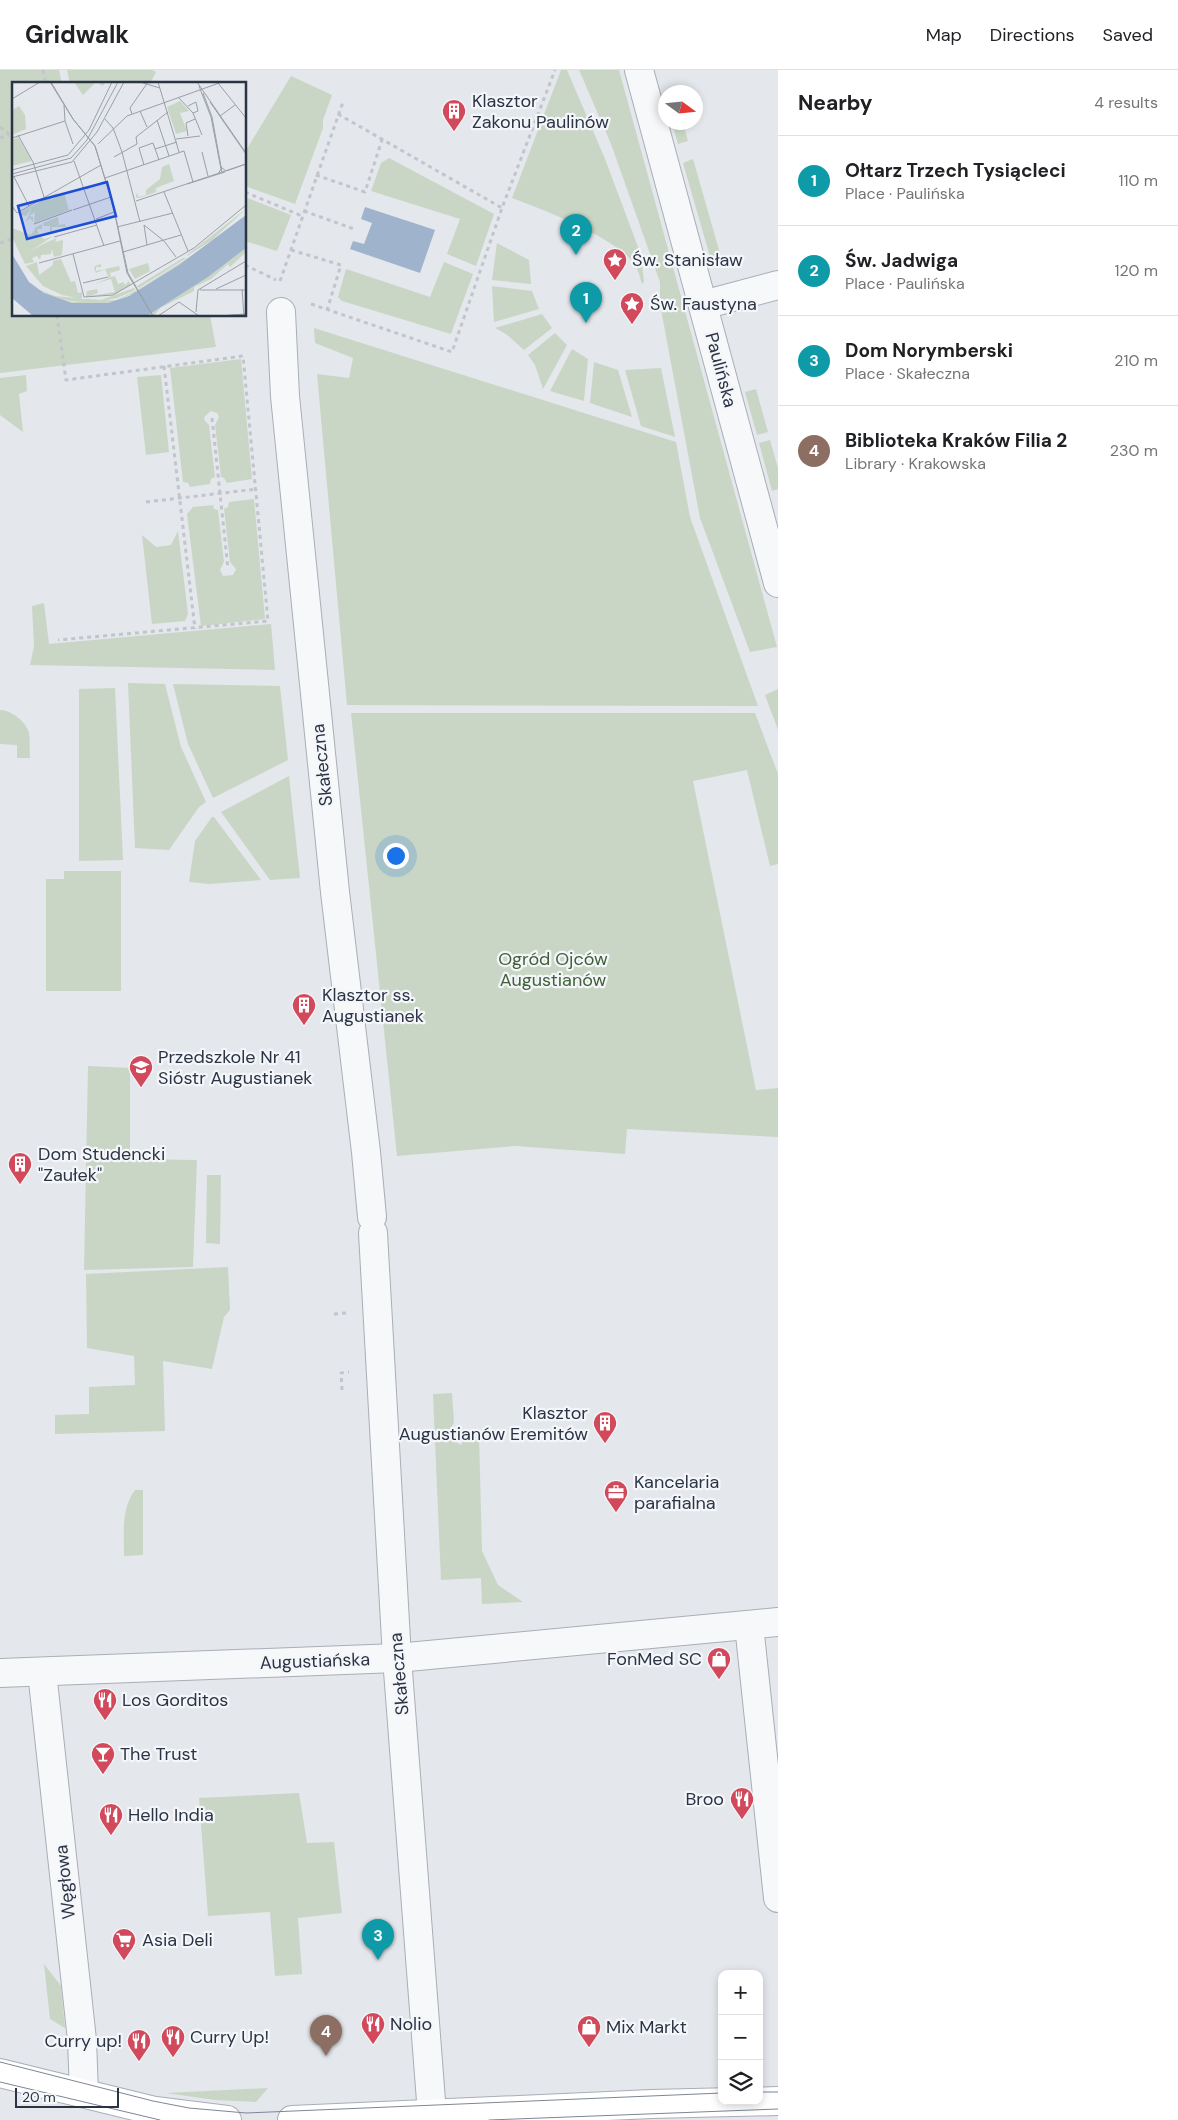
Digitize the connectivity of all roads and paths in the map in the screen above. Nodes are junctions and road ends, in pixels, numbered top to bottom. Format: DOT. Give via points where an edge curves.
graph roads {
  1 [pos="555,70"];
  2 [pos="638,70"];
  3 [pos="343,102"];
  4 [pos="338,114"];
  5 [pos="0,126"];
  6 [pos="10,135"];
  7 [pos="0,138"];
  8 [pos="382,140"];
  9 [pos="316,175"];
  10 [pos="246,192"];
  11 [pos="502,208"];
  12 [pos="304,211"];
  13 [pos="302,216"];
  14 [pos="354,229"];
  15 [pos="12,239"];
  16 [pos="0,243"];
  17 [pos="291,250"];
  18 [pos="778,285"];
  19 [pos="284,299"];
  20 [pos="306,302"];
  21 [pos="703,306"];
  22 [pos="327,310"];
  23 [pos="57,316"];
  24 [pos="164,366"];
  25 [pos="212,418"];
  26 [pos="256,489"];
  27 [pos="220,494"];
  28 [pos="180,498"];
  29 [pos="146,502"];
  30 [pos="228,569"];
  31 [pos="778,583"];
  32 [pos="195,629"];
  33 [pos="58,640"];
  34 [pos="341,1373"];
  35 [pos="342,1390"];
  36 [pos="778,1622"];
  37 [pos="749,1625"];
  38 [pos="397,1658"];
  39 [pos="0,1672"];
  40 [pos="42,1672"];
  41 [pos="778,1898"];
  42 [pos="0,2073"];
  43 [pos="84,2093"];
  44 [pos="778,2101"];
  45 [pos="432,2114"];
  46 [pos="227,2120"];
  47 [pos="292,2120"];
  1 -- 11 [label="path"];
  2 -- 21 [label="street, Paulińska"];
  3 -- 4 [label="path"];
  4 -- 8 [label="path"];
  4 -- 9 [label="path"];
  5 -- 6 [label="path"];
  6 -- 7 [label="path"];
  8 -- 9 [label="path" via="365,192"];
  8 -- 11 [label="path"];
  9 -- 12 [label="path"];
  10 -- 13 [label="path"];
  11 -- 22 [label="path" via="452,352"];
  12 -- 13 [label="path"];
  12 -- 14 [label="path"];
  13 -- 17 [label="path"];
  15 -- 16 [label="path"];
  17 -- 19 [label="path" via="280,282"];
  17 -- 22 [label="path" via="341,265"];
  18 -- 21 [label="street"];
  19 -- 38 [label="street, Skałeczna" via="285,396 335,892 366,1152"];
  20 -- 22 [label="path"];
  21 -- 31 [label="street, Paulińska"];
  23 -- 24 [label="path" via="66,380"];
  24 -- 26 [label="path" via="243,356"];
  24 -- 28 [label="path"];
  25 -- 27 [label="path"];
  26 -- 27 [label="path"];
  26 -- 32 [label="path" via="268,621"];
  27 -- 28 [label="path"];
  27 -- 30 [label="path"];
  28 -- 29 [label="path"];
  28 -- 32 [label="path"];
  32 -- 33 [label="path"];
  34 -- 35 [label="path"];
  36 -- 37 [label="street, Augustiańska"];
  37 -- 38 [label="street, Augustiańska"];
  37 -- 41 [label="street"];
  38 -- 40 [label="street, Augustiańska"];
  38 -- 45 [label="street, Skałeczna"];
  39 -- 40 [label="street, Augustiańska"];
  40 -- 43 [label="street, Węgłowa" via="81,2032"];
  42 -- 43 [label="street"];
  43 -- 46 [label="street" via="155,2111"];
  44 -- 45 [label="street"];
  45 -- 47 [label="street"];
}
